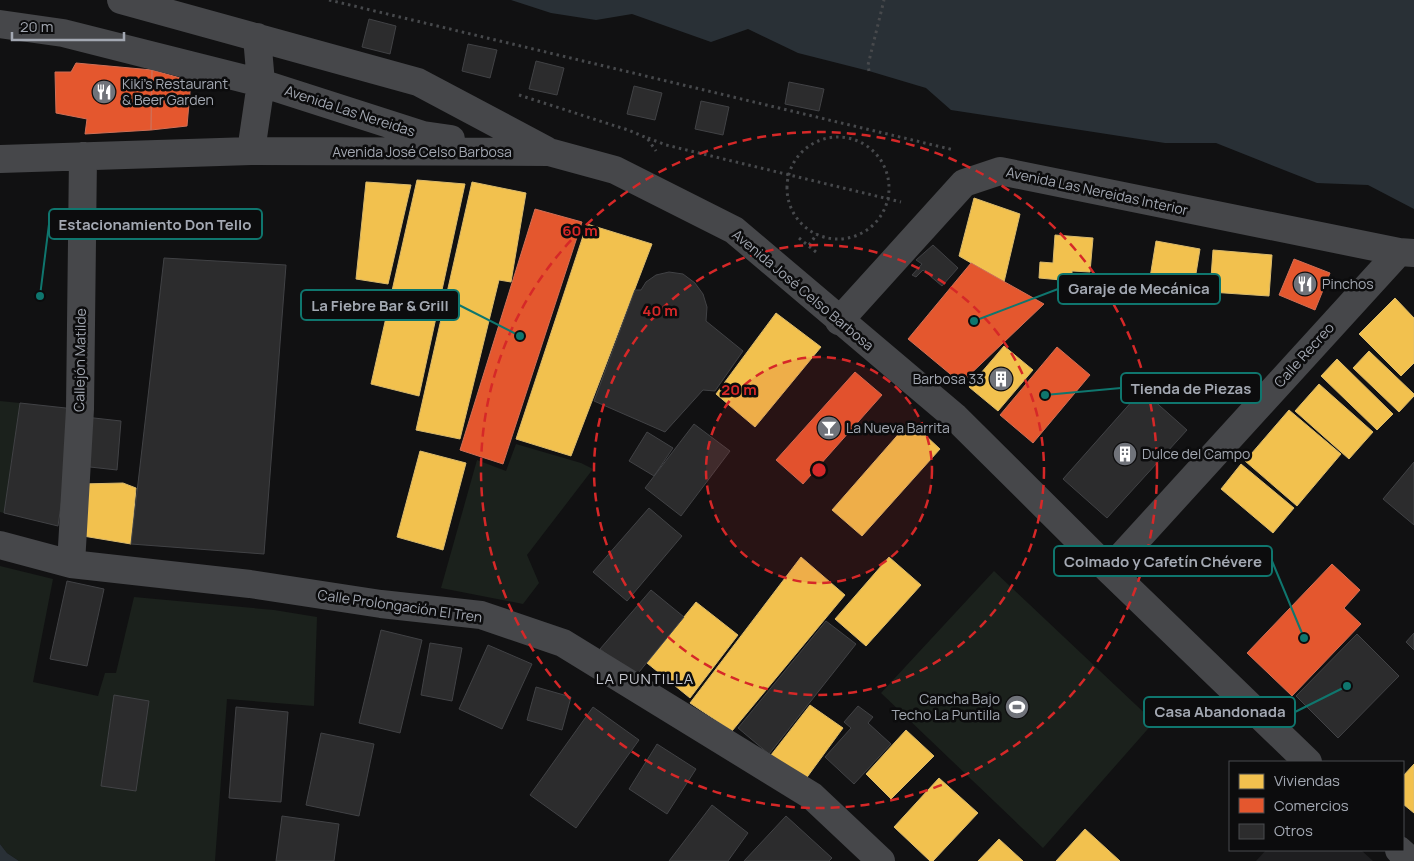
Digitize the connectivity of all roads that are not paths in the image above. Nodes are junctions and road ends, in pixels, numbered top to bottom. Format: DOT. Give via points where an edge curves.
graph roads {
  1 [pos="121,0"];
  2 [pos="0,24"];
  3 [pos="257,37"];
  4 [pos="261,83"];
  5 [pos="251,151"];
  6 [pos="549,152"];
  7 [pos="83,156"];
  8 [pos="0,159"];
  9 [pos="1406,252"];
  10 [pos="839,321"];
  11 [pos="0,546"];
  12 [pos="71,564"];
  13 [pos="1109,570"];
  14 [pos="1307,761"];
  15 [pos="1400,851"];
  16 [pos="881,861"];
  17 [pos="1410,861"];
  1 -- 3 [label="street"];
  2 -- 4 [label="street, Avenida Las Nereidas" via="63,33"];
  3 -- 4 [label="street"];
  3 -- 6 [label="street" via="418,82"];
  4 -- 5 [label="street"];
  4 -- 6 [label="street, Avenida Las Nereidas" via="424,135"];
  5 -- 6 [label="street, Avenida José Celso Barbosa"];
  5 -- 7 [label="street, Avenida José Celso Barbosa"];
  6 -- 10 [label="street, Avenida José Celso Barbosa" via="616,170 734,230"];
  7 -- 8 [label="street, Avenida José Celso Barbosa"];
  7 -- 12 [label="street, Callejón Matilde" via="80,409"];
  9 -- 10 [label="street, Avenida Las Nereidas Interior" via="1000,171 964,183"];
  9 -- 13 [label="street, Calle Recreo"];
  10 -- 13 [label="street, Avenida José Celso Barbosa" via="955,417"];
  11 -- 12 [label="street, Calle Prolongación El Tren"];
  12 -- 16 [label="street, Calle Prolongación El Tren" via="480,615 562,643 812,796"];
  13 -- 14 [label="street, Avenida José Celso Barbosa"];
  15 -- 17 [label="street"];
}
